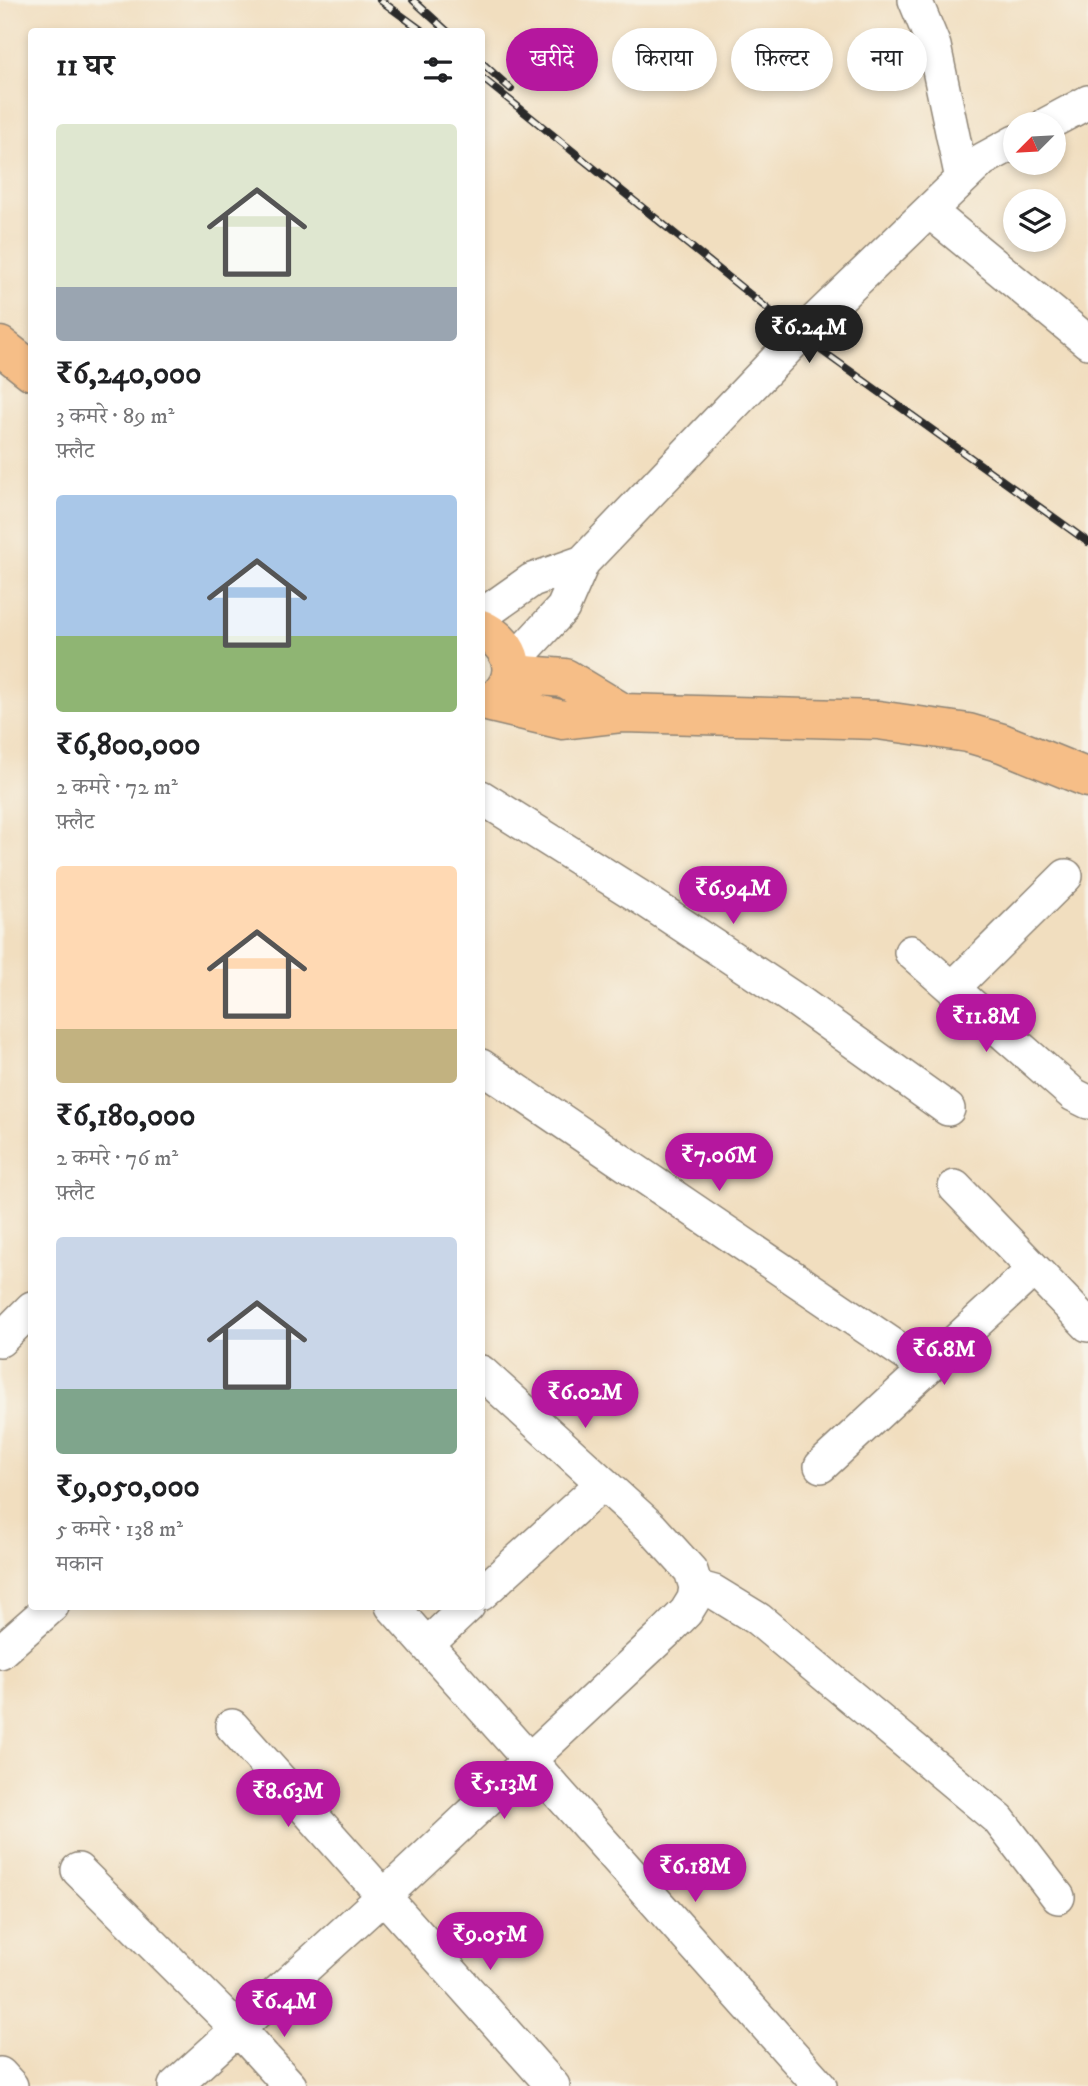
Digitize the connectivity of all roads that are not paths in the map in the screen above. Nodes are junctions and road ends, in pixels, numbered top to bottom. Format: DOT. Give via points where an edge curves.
graph roads {
  1 [pos="915,0"];
  2 [pos="1088,102"];
  3 [pos="1066,114"];
  4 [pos="1003,149"];
  5 [pos="962,179"];
  6 [pos="929,211"];
  7 [pos="1088,342"];
  8 [pos="0,346"];
  9 [pos="28,368"];
  10 [pos="583,562"];
  11 [pos="485,613"];
  12 [pos="485,631"];
  13 [pos="499,687"];
  14 [pos="1088,778"];
  15 [pos="485,800"];
  16 [pos="1066,876"];
  17 [pos="911,952"];
  18 [pos="953,988"];
  19 [pos="485,1069"];
  20 [pos="1088,1102"];
  21 [pos="948,1109"];
  22 [pos="955,1187"];
  23 [pos="1033,1270"];
  24 [pos="28,1312"];
  25 [pos="1088,1325"];
  26 [pos="0,1339"];
  27 [pos="925,1367"];
  28 [pos="485,1376"];
  29 [pos="821,1466"];
  30 [pos="603,1483"];
  31 [pos="696,1587"];
  32 [pos="485,1590"];
  33 [pos="47,1610"];
  34 [pos="395,1610"];
  35 [pos="464,1610"];
  36 [pos="426,1645"];
  37 [pos="0,1652"];
  38 [pos="232,1726"];
  39 [pos="530,1759"];
  40 [pos="78,1870"];
  41 [pos="384,1895"];
  42 [pos="1058,1897"];
  43 [pos="238,2029"];
  44 [pos="0,2074"];
  45 [pos="11,2086"];
  46 [pos="175,2086"];
  47 [pos="290,2086"];
  48 [pos="553,2086"];
  49 [pos="820,2086"];
  1 -- 5 [label="street" via="934,46"];
  2 -- 3 [label="street"];
  4 -- 5 [label="street"];
  5 -- 6 [label="street"];
  6 -- 7 [label="street"];
  6 -- 10 [label="street" via="800,335"];
  8 -- 9 [label="main road"];
  10 -- 11 [label="street" via="532,580"];
  10 -- 13 [label="street" via="563,608"];
  12 -- 13 [label="main road" via="507,648"];
  13 -- 14 [label="main road" via="563,720 623,713 878,720 968,733"];
  15 -- 21 [label="street" via="789,996"];
  16 -- 18 [label="street"];
  17 -- 18 [label="street"];
  18 -- 20 [label="street" via="1074,1095"];
  19 -- 27 [label="street"];
  22 -- 23 [label="street"];
  23 -- 25 [label="street"];
  23 -- 27 [label="street"];
  24 -- 26 [label="street"];
  27 -- 29 [label="street"];
  28 -- 30 [label="street"];
  30 -- 31 [label="street" via="680,1557"];
  30 -- 32 [label="street"];
  31 -- 39 [label="street" via="686,1612"];
  31 -- 42 [label="street" via="714,1592 758,1619 999,1820"];
  33 -- 37 [label="street"];
  34 -- 36 [label="street"];
  35 -- 36 [label="street"];
  36 -- 39 [label="street"];
  38 -- 41 [label="street"];
  39 -- 41 [label="street"];
  39 -- 49 [label="street"];
  40 -- 43 [label="street"];
  41 -- 43 [label="street"];
  41 -- 48 [label="street"];
  43 -- 46 [label="street"];
  43 -- 47 [label="street"];
  44 -- 45 [label="street"];
}
